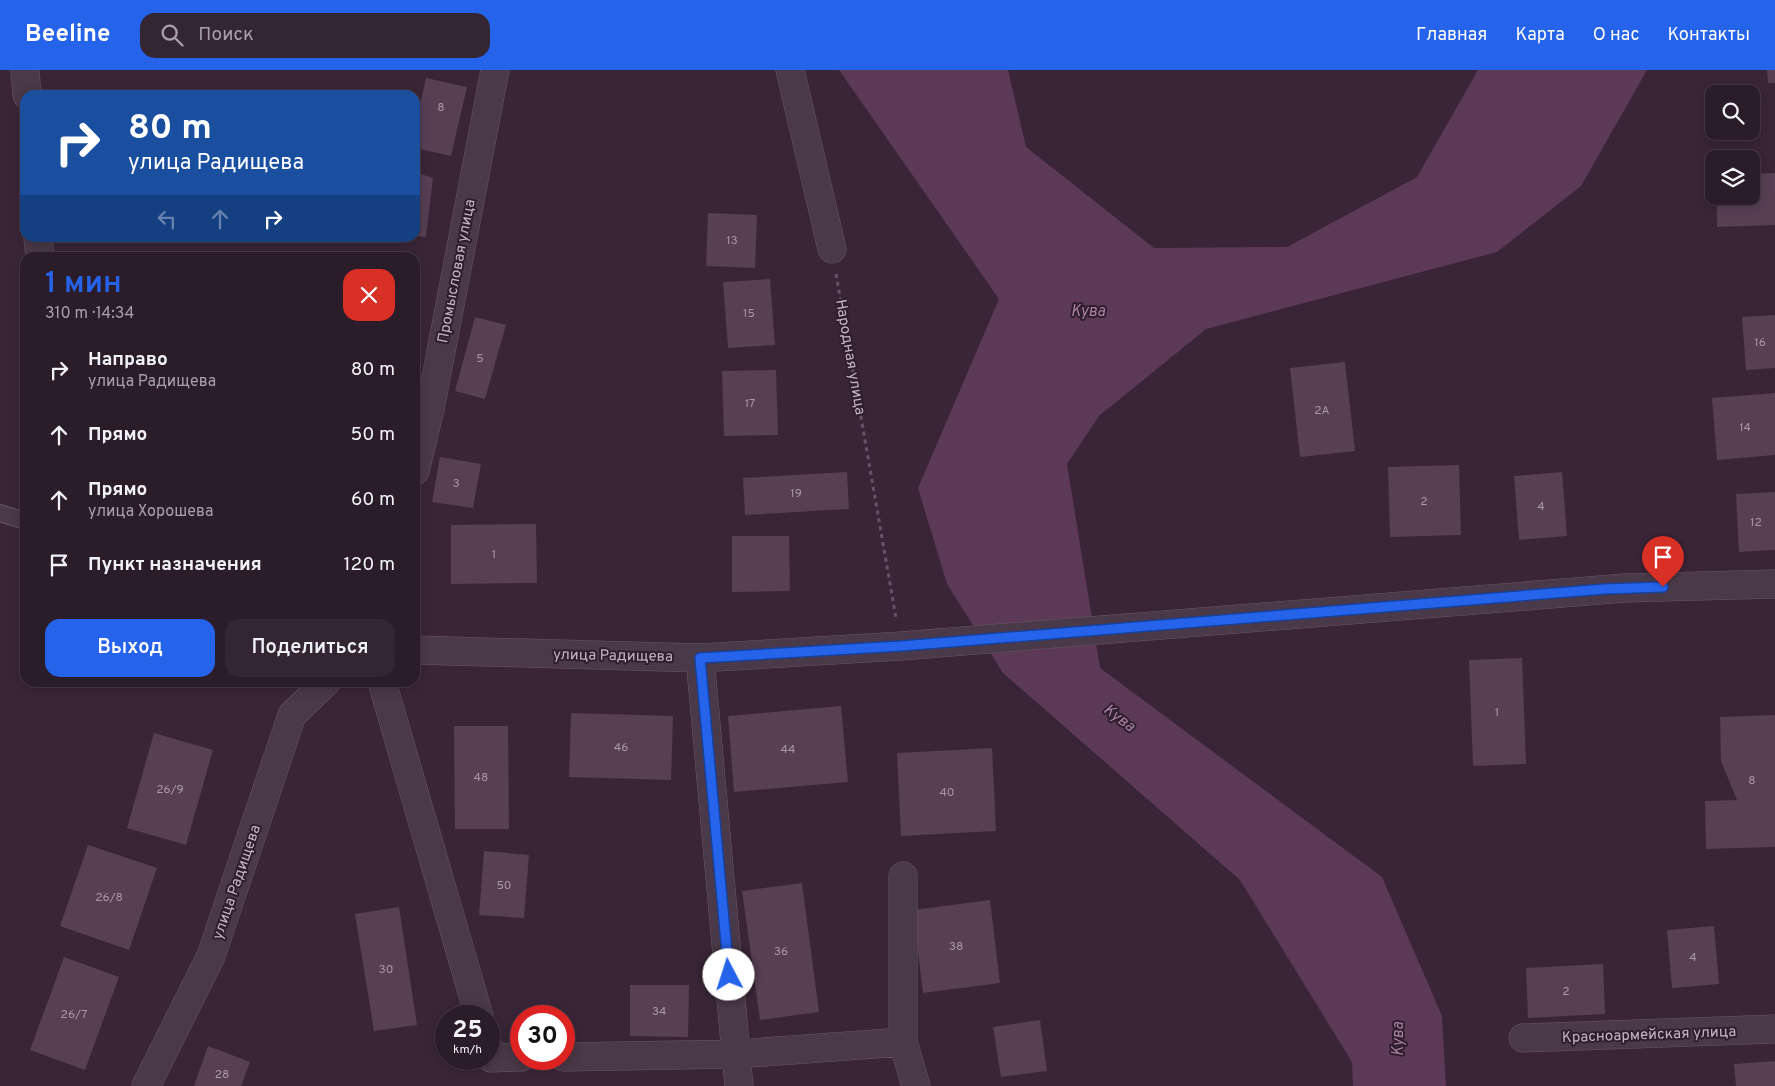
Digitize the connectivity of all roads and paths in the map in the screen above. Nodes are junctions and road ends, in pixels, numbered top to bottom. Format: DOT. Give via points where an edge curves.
graph roads {
  1 [pos="25,70"];
  2 [pos="495,70"];
  3 [pos="790,70"];
  4 [pos="27,90"];
  5 [pos="832,249"];
  6 [pos="420,450"];
  7 [pos="0,513"];
  8 [pos="20,519"];
  9 [pos="1775,584"];
  10 [pos="901,646"];
  11 [pos="420,650"];
  12 [pos="700,658"];
  13 [pos="321,687"];
  14 [pos="383,687"];
  15 [pos="903,876"];
  16 [pos="476,1005"];
  17 [pos="1775,1029"];
  18 [pos="1523,1038"];
  19 [pos="903,1042"];
  20 [pos="736,1054"];
  21 [pos="575,1057"];
  22 [pos="146,1086"];
  23 [pos="739,1086"];
  24 [pos="916,1086"];
  1 -- 4 [label="street"];
  2 -- 6 [label="street, Промысловая улица"];
  3 -- 5 [label="street"];
  5 -- 10 [label="path, Народная улица"];
  7 -- 8 [label="lane"];
  9 -- 10 [label="street, улица Радищева" via="1625,588"];
  10 -- 12 [label="street, улица Радищева"];
  11 -- 12 [label="street, улица Радищева"];
  12 -- 20 [label="street"];
  13 -- 22 [label="street, улица Радищева" via="292,715 211,956"];
  14 -- 16 [label="street"];
  15 -- 19 [label="street"];
  17 -- 18 [label="street, Красноармейская улица"];
  19 -- 20 [label="street"];
  19 -- 24 [label="street"];
  20 -- 21 [label="street"];
  20 -- 23 [label="street"];
}
